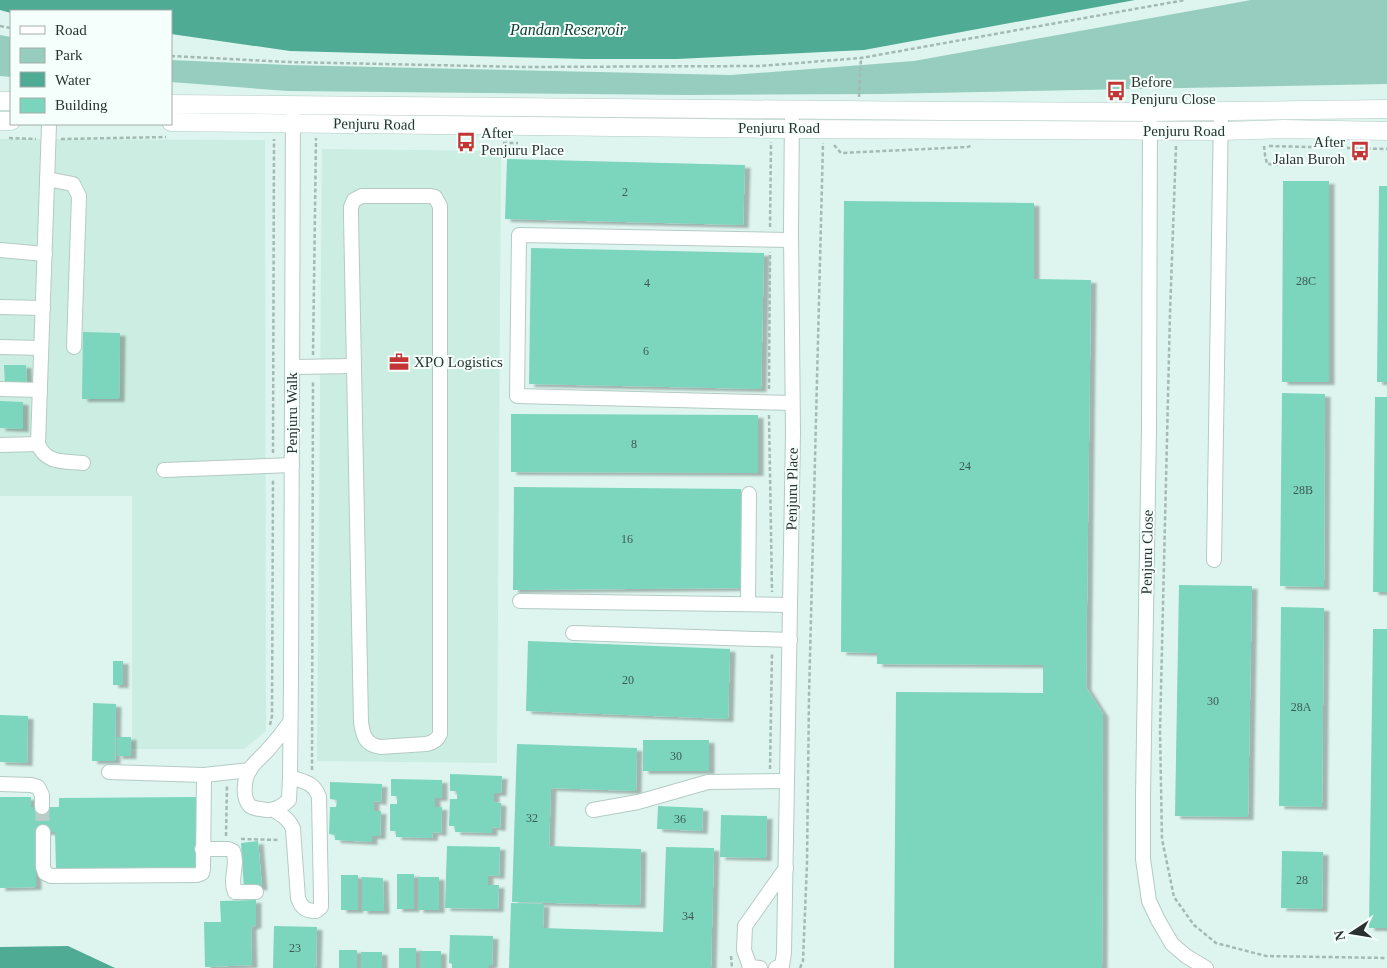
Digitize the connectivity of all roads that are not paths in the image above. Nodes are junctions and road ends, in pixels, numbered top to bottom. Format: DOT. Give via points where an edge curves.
graph roads {
  1 [pos="172,104"];
  2 [pos="293,104"];
  3 [pos="1387,109"];
  4 [pos="792,110"];
  5 [pos="1221,110"];
  6 [pos="1150,112"];
  7 [pos="50,125"];
  8 [pos="169,129"];
  9 [pos="293,129"];
  10 [pos="792,129"];
  11 [pos="1387,130"];
  12 [pos="1150,131"];
  13 [pos="1221,131"];
  14 [pos="48,179"];
  15 [pos="791,240"];
  16 [pos="0,250"];
  17 [pos="45,254"];
  18 [pos="0,307"];
  19 [pos="43,308"];
  20 [pos="0,347"];
  21 [pos="74,347"];
  22 [pos="41,348"];
  23 [pos="354,366"];
  24 [pos="292,367"];
  25 [pos="0,389"];
  26 [pos="40,390"];
  27 [pos="792,403"];
  28 [pos="38,444"];
  29 [pos="0,445"];
  30 [pos="83,463"];
  31 [pos="292,465"];
  32 [pos="164,470"];
  33 [pos="749,494"];
  34 [pos="1214,560"];
  35 [pos="520,601"];
  36 [pos="748,604"];
  37 [pos="790,605"];
  38 [pos="573,633"];
  39 [pos="790,640"];
  40 [pos="290,722"];
  41 [pos="250,770"];
  42 [pos="109,772"];
  43 [pos="204,775"];
  44 [pos="290,777"];
  45 [pos="787,781"];
  46 [pos="0,784"];
  47 [pos="42,807"];
  48 [pos="274,810"];
  49 [pos="593,810"];
  50 [pos="43,832"];
  51 [pos="202,849"];
  52 [pos="786,868"];
  53 [pos="256,892"];
  54 [pos="754,968"];
  55 [pos="760,968"];
  56 [pos="776,968"];
  57 [pos="1206,968"];
  1 -- 2 [label="main road, Penjuru Road"];
  2 -- 4 [label="main road, Penjuru Road"];
  2 -- 9 [label="street, Penjuru Walk"];
  3 -- 5 [label="main road, Penjuru Road"];
  4 -- 6 [label="main road, Penjuru Road"];
  4 -- 10 [label="street, Penjuru Place"];
  5 -- 6 [label="main road, Penjuru Road"];
  5 -- 13 [label="street"];
  6 -- 12 [label="street, Penjuru Close"];
  7 -- 14 [label="street"];
  8 -- 9 [label="main road, Penjuru Road"];
  9 -- 10 [label="main road, Penjuru Road"];
  9 -- 24 [label="street, Penjuru Walk"];
  10 -- 12 [label="main road, Penjuru Road"];
  10 -- 15 [label="street, Penjuru Place"];
  11 -- 13 [label="main road, Penjuru Road"];
  12 -- 13 [label="main road, Penjuru Road"];
  12 -- 57 [label="street, Penjuru Close" via="1143,859 1149,901 1158,920 1172,944"];
  13 -- 34 [label="street"];
  14 -- 17 [label="street"];
  14 -- 21 [label="street" via="73,184 79,196"];
  15 -- 27 [label="street, Penjuru Place"];
  15 -- 27 [label="street" via="519,234 517,396"];
  16 -- 17 [label="street"];
  17 -- 19 [label="street"];
  18 -- 19 [label="street"];
  19 -- 22 [label="street"];
  20 -- 22 [label="street"];
  22 -- 26 [label="street"];
  23 -- 23 [label="street" via="351,216 354,200 362,196 435,197 440,206 440,734 438,739 426,744 380,747 373,746 363,735"];
  23 -- 24 [label="street"];
  24 -- 31 [label="street, Penjuru Walk"];
  25 -- 26 [label="street"];
  26 -- 28 [label="street"];
  27 -- 37 [label="street, Penjuru Place"];
  28 -- 29 [label="street"];
  28 -- 30 [label="street" via="42,453 51,459"];
  31 -- 32 [label="street"];
  31 -- 40 [label="street, Penjuru Walk"];
  33 -- 36 [label="street"];
  35 -- 36 [label="street"];
  36 -- 37 [label="street"];
  37 -- 39 [label="street, Penjuru Place"];
  38 -- 39 [label="street"];
  39 -- 45 [label="street, Penjuru Place"];
  40 -- 41 [label="street"];
  40 -- 44 [label="street, Penjuru Walk"];
  41 -- 43 [label="street"];
  41 -- 48 [label="street" via="246,779 247,802 251,807"];
  42 -- 43 [label="street"];
  43 -- 51 [label="street"];
  44 -- 48 [label="street, Penjuru Walk" via="289,800"];
  44 -- 48 [label="street" via="312,785 319,797 321,907 316,911 301,906 293,830 291,824"];
  45 -- 49 [label="street" via="708,782 638,802"];
  45 -- 52 [label="street, Penjuru Place"];
  46 -- 47 [label="street" via="38,788"];
  50 -- 51 [label="street" via="43,867 45,874 51,876 198,875 202,874"];
  51 -- 53 [label="street" via="233,851 236,857 235,892"];
  52 -- 54 [label="street" via="745,926 744,950 750,967"];
  52 -- 56 [label="street, Penjuru Place" via="784,953 782,966"];
  54 -- 55 [label="street"];
}
